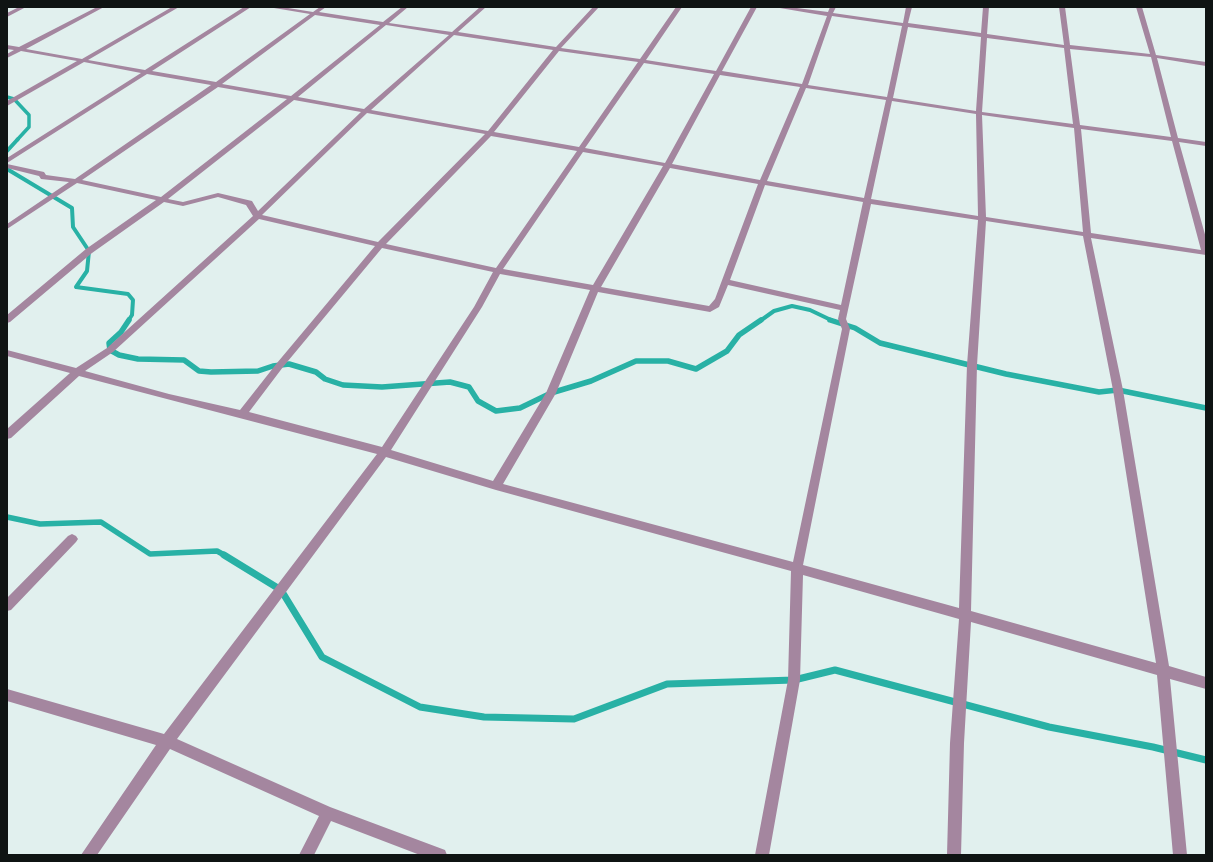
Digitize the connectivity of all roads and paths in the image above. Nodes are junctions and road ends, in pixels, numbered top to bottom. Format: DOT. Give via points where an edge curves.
graph roads {
  1 [pos="23,7"];
  2 [pos="101,7"];
  3 [pos="176,7"];
  4 [pos="248,7"];
  5 [pos="270,7"];
  6 [pos="323,7"];
  7 [pos="405,7"];
  8 [pos="483,7"];
  9 [pos="596,7"];
  10 [pos="679,7"];
  11 [pos="754,7"];
  12 [pos="777,7"];
  13 [pos="833,7"];
  14 [pos="909,7"];
  15 [pos="986,7"];
  16 [pos="1062,7"];
  17 [pos="1139,7"];
  18 [pos="313,14"];
  19 [pos="831,14"];
  20 [pos="7,15"];
  21 [pos="383,23"];
  22 [pos="905,24"];
  23 [pos="454,33"];
  24 [pos="984,35"];
  25 [pos="7,47"];
  26 [pos="1068,47"];
  27 [pos="20,49"];
  28 [pos="557,49"];
  29 [pos="7,56"];
  30 [pos="1154,56"];
  31 [pos="82,61"];
  32 [pos="642,61"];
  33 [pos="1206,64"];
  34 [pos="147,71"];
  35 [pos="718,74"];
  36 [pos="216,85"];
  37 [pos="804,86"];
  38 [pos="294,98"];
  39 [pos="889,98"];
  40 [pos="7,104"];
  41 [pos="366,111"];
  42 [pos="979,113"];
  43 [pos="1077,126"];
  44 [pos="489,134"];
  45 [pos="1175,140"];
  46 [pos="1206,144"];
  47 [pos="581,149"];
  48 [pos="7,161"];
  49 [pos="7,166"];
  50 [pos="667,166"];
  51 [pos="763,181"];
  52 [pos="76,182"];
  53 [pos="161,200"];
  54 [pos="868,201"];
  55 [pos="257,216"];
  56 [pos="982,218"];
  57 [pos="8,224"];
  58 [pos="1087,236"];
  59 [pos="380,245"];
  60 [pos="1206,253"];
  61 [pos="498,272"];
  62 [pos="725,282"];
  63 [pos="594,289"];
  64 [pos="844,308"];
  65 [pos="7,320"];
  66 [pos="7,353"];
  67 [pos="77,372"];
  68 [pos="242,414"];
  69 [pos="7,435"];
  70 [pos="384,452"];
  71 [pos="496,486"];
  72 [pos="72,539"];
  73 [pos="797,568"];
  74 [pos="7,606"];
  75 [pos="965,615"];
  76 [pos="1163,670"];
  77 [pos="1206,682"];
  78 [pos="7,695"];
  79 [pos="167,741"];
  80 [pos="328,813"];
  81 [pos="88,855"];
  82 [pos="306,855"];
  83 [pos="440,855"];
  84 [pos="762,855"];
  85 [pos="954,855"];
  86 [pos="1180,855"];
  1 -- 20 [label="street"];
  2 -- 27 [label="street"];
  3 -- 31 [label="street"];
  4 -- 34 [label="street"];
  5 -- 18 [label="street"];
  6 -- 18 [label="street"];
  7 -- 21 [label="street"];
  8 -- 23 [label="street"];
  9 -- 28 [label="street"];
  10 -- 32 [label="street"];
  11 -- 35 [label="street"];
  12 -- 19 [label="street"];
  13 -- 19 [label="street"];
  14 -- 22 [label="street"];
  15 -- 24 [label="street"];
  16 -- 26 [label="street"];
  17 -- 30 [label="street"];
  18 -- 21 [label="street"];
  18 -- 36 [label="street"];
  19 -- 22 [label="street"];
  19 -- 37 [label="street"];
  21 -- 23 [label="street"];
  21 -- 38 [label="street"];
  22 -- 24 [label="street"];
  22 -- 39 [label="street"];
  23 -- 28 [label="street"];
  23 -- 41 [label="street"];
  24 -- 26 [label="street"];
  24 -- 42 [label="street"];
  25 -- 27 [label="street"];
  26 -- 30 [label="street"];
  26 -- 43 [label="street"];
  27 -- 29 [label="street"];
  27 -- 31 [label="street"];
  28 -- 32 [label="street"];
  28 -- 44 [label="street"];
  30 -- 33 [label="street"];
  30 -- 45 [label="street"];
  31 -- 34 [label="street"];
  31 -- 40 [label="street"];
  32 -- 35 [label="street"];
  32 -- 47 [label="street"];
  34 -- 36 [label="street"];
  34 -- 48 [label="street"];
  35 -- 37 [label="street"];
  35 -- 50 [label="street"];
  36 -- 38 [label="street"];
  36 -- 52 [label="street"];
  37 -- 39 [label="street"];
  37 -- 51 [label="street"];
  38 -- 41 [label="street"];
  38 -- 53 [label="street"];
  39 -- 42 [label="street"];
  39 -- 54 [label="street"];
  41 -- 44 [label="street"];
  41 -- 55 [label="street"];
  42 -- 43 [label="street"];
  42 -- 56 [label="street"];
  43 -- 45 [label="street"];
  43 -- 58 [label="street"];
  44 -- 47 [label="street"];
  44 -- 59 [label="street"];
  45 -- 46 [label="street"];
  45 -- 60 [label="street"];
  47 -- 50 [label="street"];
  47 -- 61 [label="street"];
  49 -- 52 [label="street" via="41,174 44,177"];
  50 -- 51 [label="street"];
  50 -- 63 [label="street"];
  51 -- 54 [label="street"];
  51 -- 62 [label="street"];
  52 -- 53 [label="street"];
  52 -- 57 [label="street"];
  53 -- 55 [label="street" via="183,204 218,195 249,203"];
  53 -- 65 [label="street" via="89,251"];
  54 -- 56 [label="street"];
  54 -- 64 [label="street"];
  55 -- 59 [label="street"];
  55 -- 67 [label="street" via="110,350"];
  56 -- 58 [label="street"];
  56 -- 75 [label="street" via="972,365"];
  58 -- 60 [label="street"];
  58 -- 76 [label="street" via="1118,390"];
  59 -- 61 [label="street"];
  59 -- 68 [label="street"];
  61 -- 63 [label="street"];
  61 -- 70 [label="street"];
  62 -- 63 [label="street" via="716,305 710,309"];
  62 -- 64 [label="street"];
  63 -- 71 [label="street" via="551,393"];
  64 -- 73 [label="street" via="844,324"];
  66 -- 67 [label="street"];
  67 -- 68 [label="street"];
  67 -- 69 [label="street"];
  68 -- 70 [label="street"];
  70 -- 71 [label="street"];
  70 -- 79 [label="street"];
  71 -- 73 [label="street"];
  72 -- 74 [label="street"];
  73 -- 75 [label="street"];
  73 -- 84 [label="street" via="794,680"];
  75 -- 76 [label="street"];
  75 -- 85 [label="street" via="957,743"];
  76 -- 77 [label="street"];
  76 -- 86 [label="street"];
  78 -- 79 [label="street"];
  79 -- 80 [label="street"];
  79 -- 81 [label="street"];
  80 -- 82 [label="street"];
  80 -- 83 [label="street"];
}
